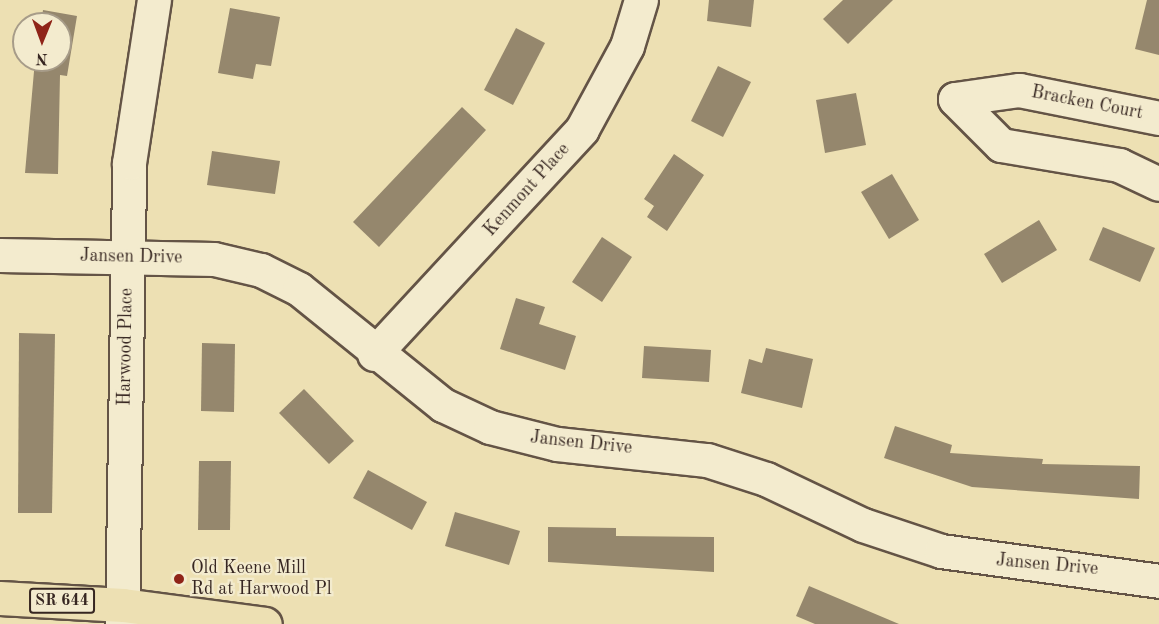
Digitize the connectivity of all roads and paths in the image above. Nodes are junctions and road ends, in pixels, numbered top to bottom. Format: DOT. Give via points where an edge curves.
graph roads {
  1 [pos="154,0"];
  2 [pos="641,0"];
  3 [pos="1159,118"];
  4 [pos="1159,184"];
  5 [pos="0,255"];
  6 [pos="127,257"];
  7 [pos="374,354"];
  8 [pos="1159,581"];
  9 [pos="0,598"];
  10 [pos="123,615"];
  11 [pos="265,624"];
  1 -- 6 [label="street, Harwood Place" via="129,163"];
  2 -- 7 [label="street, Kenmont Place" via="627,46 582,129"];
  3 -- 4 [label="street, Bracken Court" via="1019,90 955,99 1001,145 1119,165"];
  5 -- 6 [label="street, Jansen Drive"];
  6 -- 7 [label="street, Jansen Drive" via="214,259 261,270 299,289"];
  6 -- 10 [label="street, Harwood Place"];
  7 -- 8 [label="street, Jansen Drive" via="443,405 523,437 707,460 766,479 863,525 941,550"];
  9 -- 10 [label="main road, SR 644"];
  10 -- 11 [label="main road, SR 644"];
}
